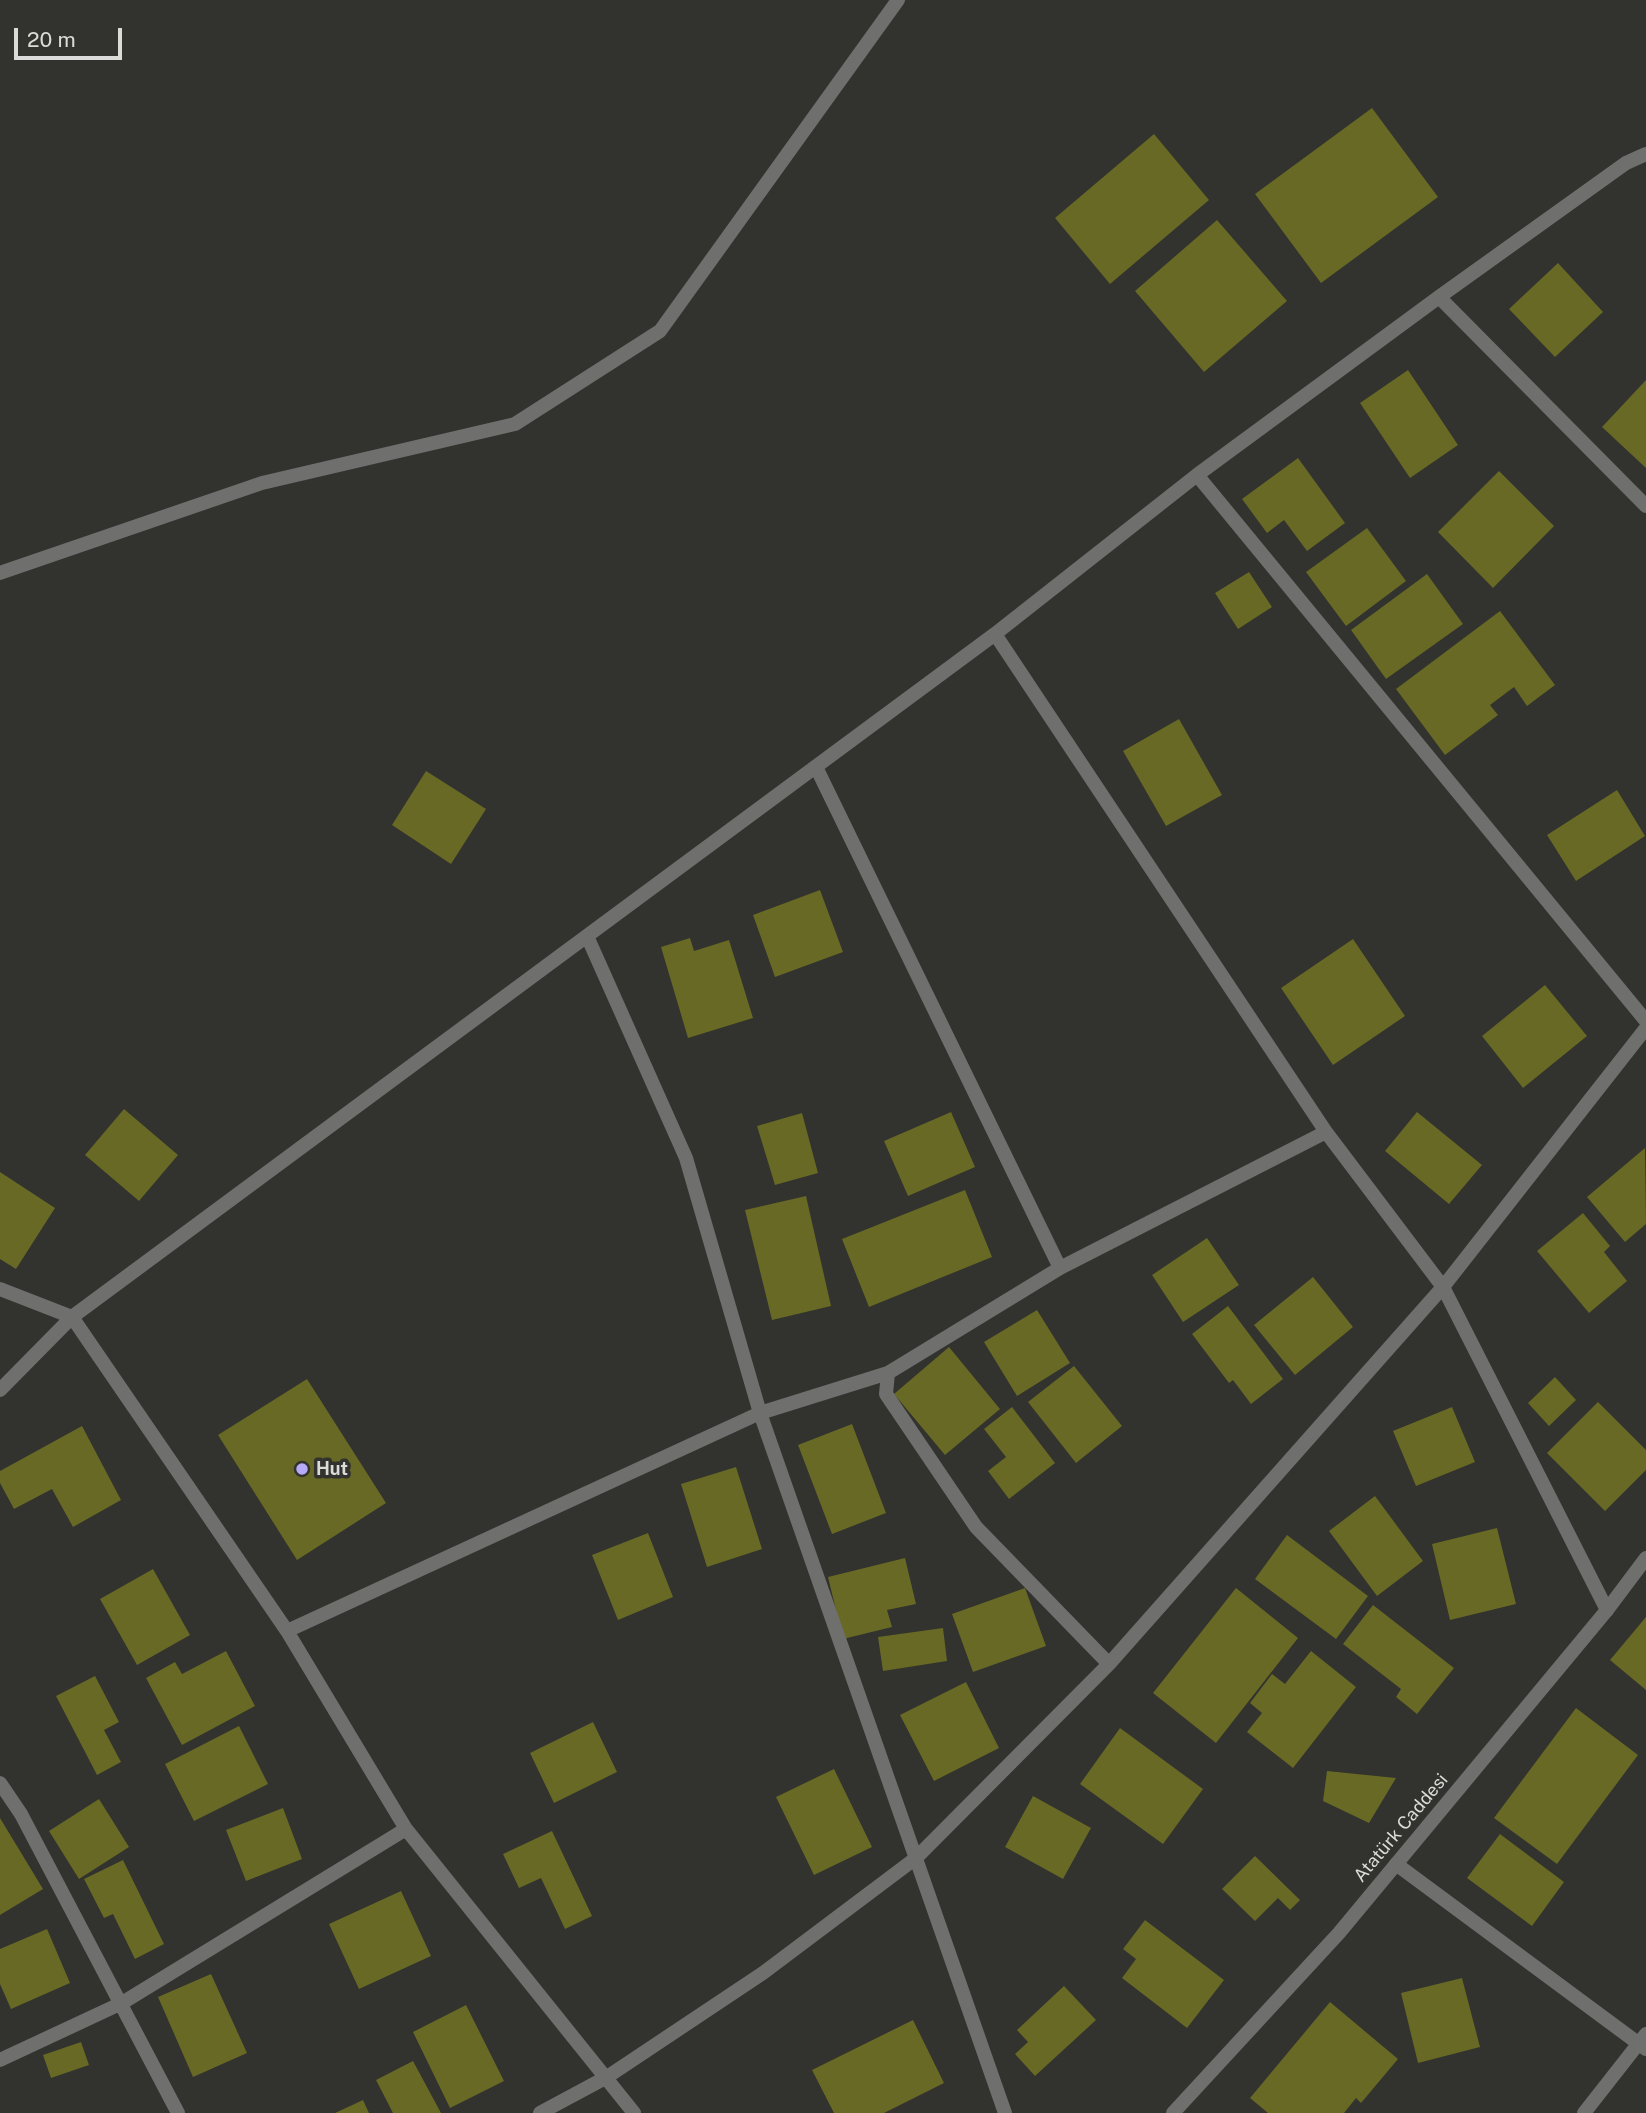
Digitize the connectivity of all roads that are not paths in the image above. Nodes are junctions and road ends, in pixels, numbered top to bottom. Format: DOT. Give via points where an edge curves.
graph roads {
  1 [pos="898,0"];
  2 [pos="1646,155"];
  3 [pos="1439,297"];
  4 [pos="1197,475"];
  5 [pos="1646,506"];
  6 [pos="0,573"];
  7 [pos="995,634"];
  8 [pos="816,767"];
  9 [pos="587,936"];
  10 [pos="1646,1021"];
  11 [pos="1646,1028"];
  12 [pos="1326,1132"];
  13 [pos="1060,1268"];
  14 [pos="1443,1287"];
  15 [pos="0,1289"];
  16 [pos="72,1317"];
  17 [pos="888,1373"];
  18 [pos="0,1390"];
  19 [pos="760,1413"];
  20 [pos="1646,1558"];
  21 [pos="1607,1610"];
  22 [pos="287,1631"];
  23 [pos="1109,1664"];
  24 [pos="0,1783"];
  25 [pos="406,1829"];
  26 [pos="916,1858"];
  27 [pos="1396,1864"];
  28 [pos="122,2003"];
  29 [pos="1644,2042"];
  30 [pos="0,2060"];
  31 [pos="607,2077"];
  32 [pos="178,2113"];
  33 [pos="540,2113"];
  34 [pos="634,2113"];
  35 [pos="1006,2113"];
  36 [pos="1173,2113"];
  37 [pos="1584,2113"];
  1 -- 6 [label="street" via="660,331 515,424 262,483"];
  2 -- 3 [label="street" via="1626,163"];
  3 -- 4 [label="street"];
  3 -- 5 [label="street"];
  4 -- 7 [label="street"];
  4 -- 10 [label="street"];
  7 -- 8 [label="street"];
  7 -- 12 [label="street"];
  8 -- 9 [label="street"];
  8 -- 13 [label="street"];
  9 -- 16 [label="street"];
  9 -- 19 [label="street" via="686,1158"];
  11 -- 14 [label="street"];
  12 -- 13 [label="street"];
  12 -- 14 [label="street"];
  13 -- 17 [label="street"];
  14 -- 21 [label="street"];
  14 -- 23 [label="street"];
  15 -- 16 [label="street"];
  16 -- 18 [label="street"];
  16 -- 22 [label="street"];
  17 -- 19 [label="street"];
  17 -- 23 [label="street" via="886,1394 976,1527"];
  19 -- 22 [label="street"];
  19 -- 26 [label="street"];
  20 -- 21 [label="street, Atatürk Caddesi"];
  21 -- 27 [label="street, Atatürk Caddesi"];
  22 -- 25 [label="street"];
  23 -- 26 [label="street"];
  24 -- 28 [label="street"];
  25 -- 28 [label="street"];
  25 -- 31 [label="street"];
  26 -- 31 [label="street" via="763,1973"];
  26 -- 35 [label="street"];
  27 -- 29 [label="street"];
  27 -- 36 [label="street, Atatürk Caddesi" via="1339,1933"];
  28 -- 30 [label="street"];
  28 -- 32 [label="street"];
  29 -- 37 [label="street"];
  31 -- 33 [label="street"];
  31 -- 34 [label="street"];
}
